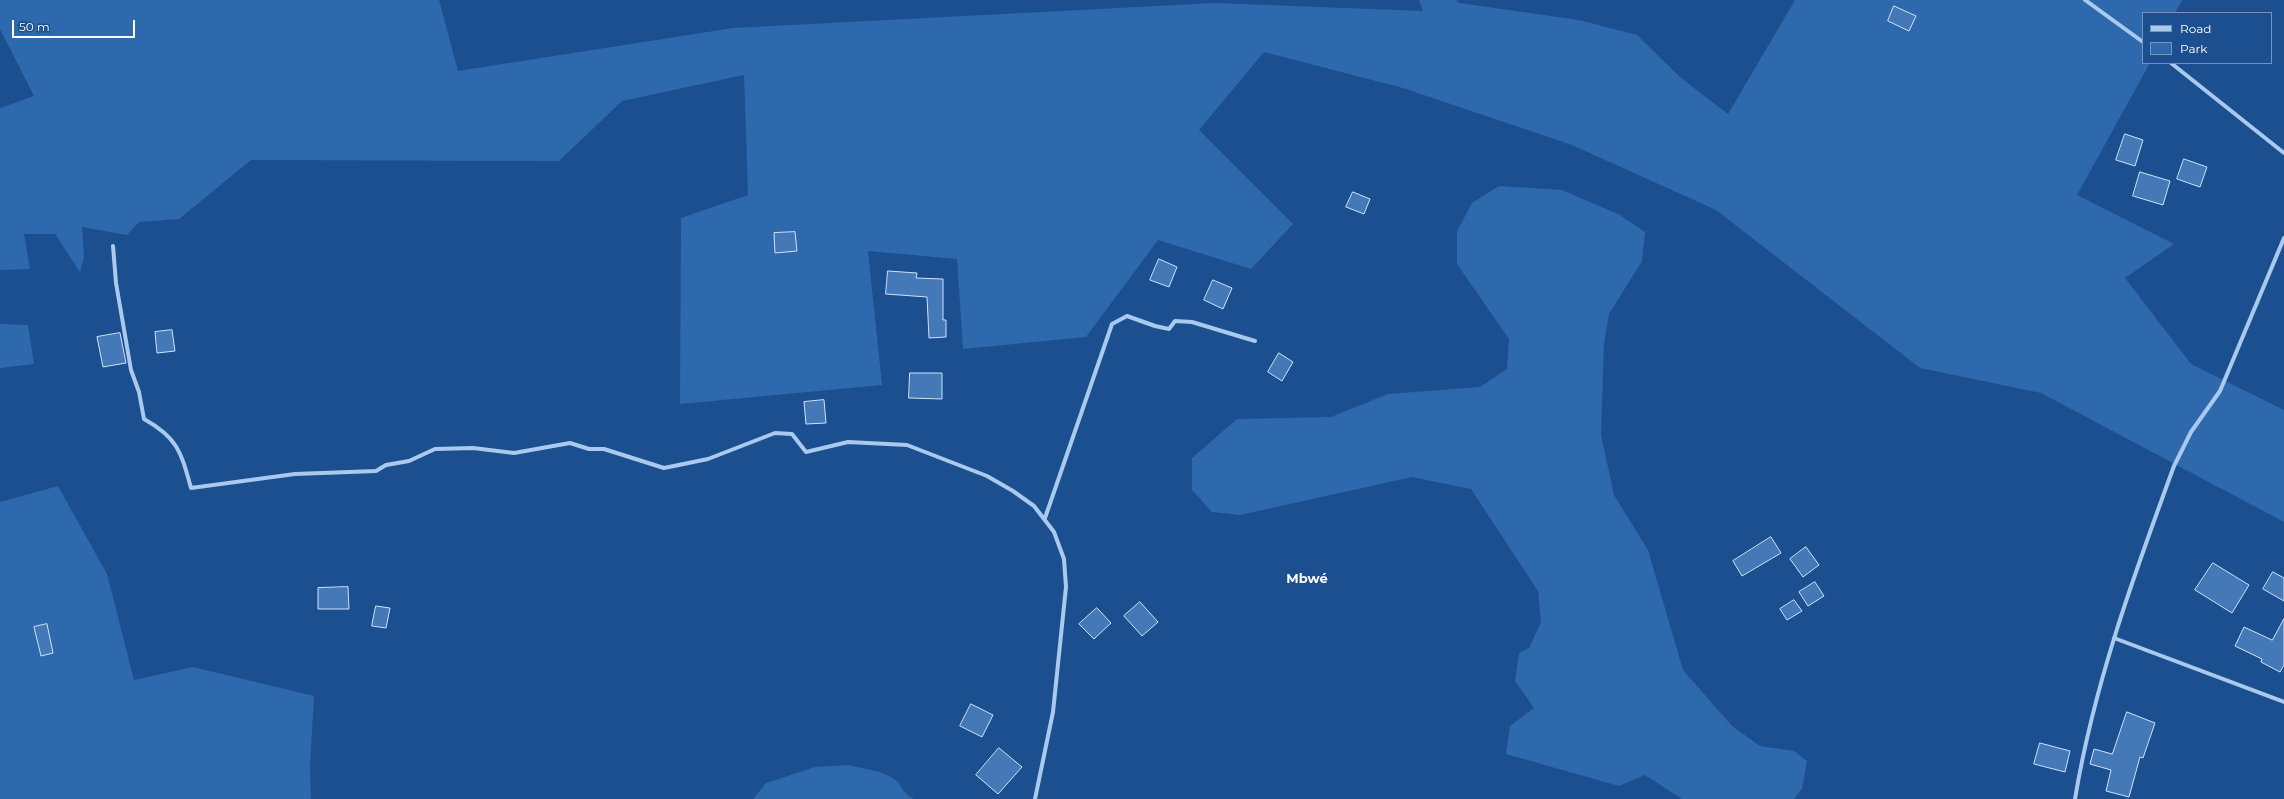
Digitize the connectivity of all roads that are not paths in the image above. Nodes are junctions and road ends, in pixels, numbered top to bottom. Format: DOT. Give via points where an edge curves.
graph roads {
  1 [pos="2085,0"];
  2 [pos="2142,41"];
  3 [pos="2173,64"];
  4 [pos="2284,154"];
  5 [pos="2284,238"];
  6 [pos="113,246"];
  7 [pos="1255,341"];
  8 [pos="1045,518"];
  9 [pos="2114,638"];
  10 [pos="2284,702"];
  11 [pos="1035,799"];
  12 [pos="2075,799"];
  1 -- 2 [label="street"];
  3 -- 4 [label="street"];
  5 -- 9 [label="street" via="2220,391 2191,432 2174,466"];
  6 -- 8 [label="street" via="116,283 131,370 139,392 144,419 162,429 181,452 191,488 295,474 376,471 386,465 409,460 435,449 473,448 514,453 570,442 589,448 604,449 664,468 708,459 775,433 792,434 806,452 848,442 907,445 987,476 1034,506"];
  7 -- 8 [label="street" via="1192,322 1175,321 1169,329 1127,316 1112,324"];
  8 -- 11 [label="street" via="1054,532 1064,559 1066,587 1053,712"];
  9 -- 10 [label="street"];
  9 -- 12 [label="street" via="2092,712"];
}
